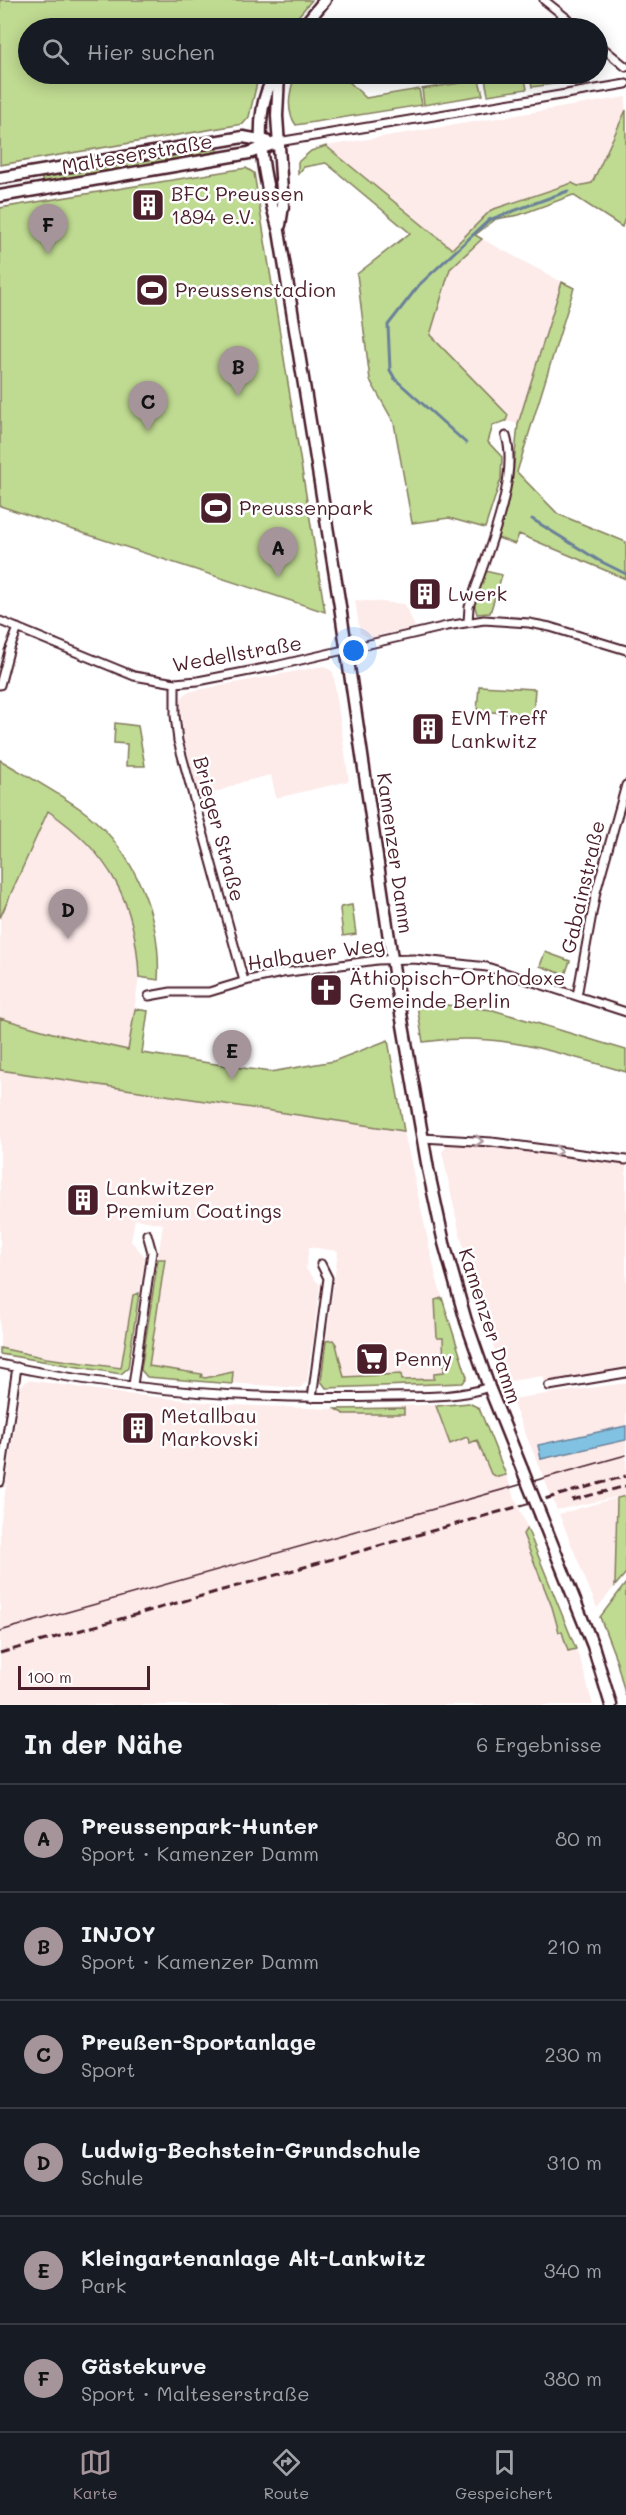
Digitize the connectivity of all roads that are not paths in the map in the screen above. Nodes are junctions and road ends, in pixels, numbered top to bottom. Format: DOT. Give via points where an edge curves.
graph roads {
  1 [pos="325,0"];
  2 [pos="544,0"];
  3 [pos="310,18"];
  4 [pos="566,18"];
  5 [pos="608,53"];
  6 [pos="626,67"];
  7 [pos="269,84"];
  8 [pos="278,84"];
  9 [pos="626,84"];
  10 [pos="278,142"];
  11 [pos="261,145"];
  12 [pos="36,172"];
  13 [pos="0,178"];
  14 [pos="39,189"];
  15 [pos="0,196"];
  16 [pos="279,231"];
  17 [pos="506,436"];
  18 [pos="0,621"];
  19 [pos="468,622"];
  20 [pos="18,628"];
  21 [pos="347,650"];
  22 [pos="626,650"];
  23 [pos="175,683"];
  24 [pos="0,685"];
  25 [pos="626,785"];
  26 [pos="392,959"];
  27 [pos="244,981"];
  28 [pos="149,996"];
  29 [pos="577,996"];
  30 [pos="626,1012"];
  31 [pos="422,1138"];
  32 [pos="626,1160"];
  33 [pos="147,1234"];
  34 [pos="321,1264"];
  35 [pos="0,1364"];
  36 [pos="17,1367"];
  37 [pos="626,1373"];
  38 [pos="133,1385"];
  39 [pos="549,1386"];
  40 [pos="489,1387"];
  41 [pos="312,1398"];
  42 [pos="0,1482"];
  43 [pos="611,1705"];
  1 -- 3 [label="main road"];
  2 -- 4 [label="street"];
  5 -- 6 [label="street"];
  7 -- 11 [label="main road, Kamenzer Damm" via="263,102"];
  8 -- 10 [label="main road, Kamenzer Damm"];
  9 -- 10 [label="street, Malteserstraße"];
  10 -- 11 [label="main road, Malteserstraße"];
  10 -- 16 [label="main road, Kamenzer Damm" via="283,206"];
  11 -- 12 [label="main road, Malteserstraße" via="235,138"];
  11 -- 14 [label="main road, Malteserstraße"];
  11 -- 16 [label="main road, Kamenzer Damm"];
  12 -- 13 [label="main road, Malteserstraße"];
  12 -- 14 [label="main road"];
  14 -- 15 [label="main road, Malteserstraße"];
  16 -- 21 [label="main road, Kamenzer Damm"];
  17 -- 19 [label="street" via="510,451 509,482 469,607"];
  18 -- 20 [label="street, Wedellstraße"];
  19 -- 21 [label="street, Wedellstraße"];
  19 -- 22 [label="street, Wedellstraße" via="529,623"];
  20 -- 23 [label="street, Wedellstraße" via="134,676"];
  20 -- 24 [label="street"];
  21 -- 23 [label="street, Wedellstraße"];
  21 -- 26 [label="main road, Kamenzer Damm"];
  23 -- 27 [label="street, Brieger Straße" via="180,751"];
  25 -- 29 [label="street, Gabainstraße" via="596,892"];
  26 -- 27 [label="street, Halbauer Weg"];
  26 -- 29 [label="street, Halbauer Weg" via="468,963"];
  26 -- 31 [label="main road, Kamenzer Damm"];
  27 -- 28 [label="street, Halbauer Weg" via="209,993"];
  29 -- 30 [label="street, Halbauer Weg"];
  31 -- 32 [label="street, one-way" via="492,1142"];
  31 -- 40 [label="main road, Kamenzer Damm" via="451,1270"];
  33 -- 38 [label="street" via="152,1252"];
  34 -- 41 [label="street" via="328,1278"];
  35 -- 36 [label="street"];
  36 -- 38 [label="street"];
  36 -- 42 [label="street"];
  37 -- 39 [label="street"];
  38 -- 41 [label="street"];
  40 -- 41 [label="street" via="449,1395"];
  40 -- 43 [label="main road, Kamenzer Damm, bridge" via="593,1646"];
}
